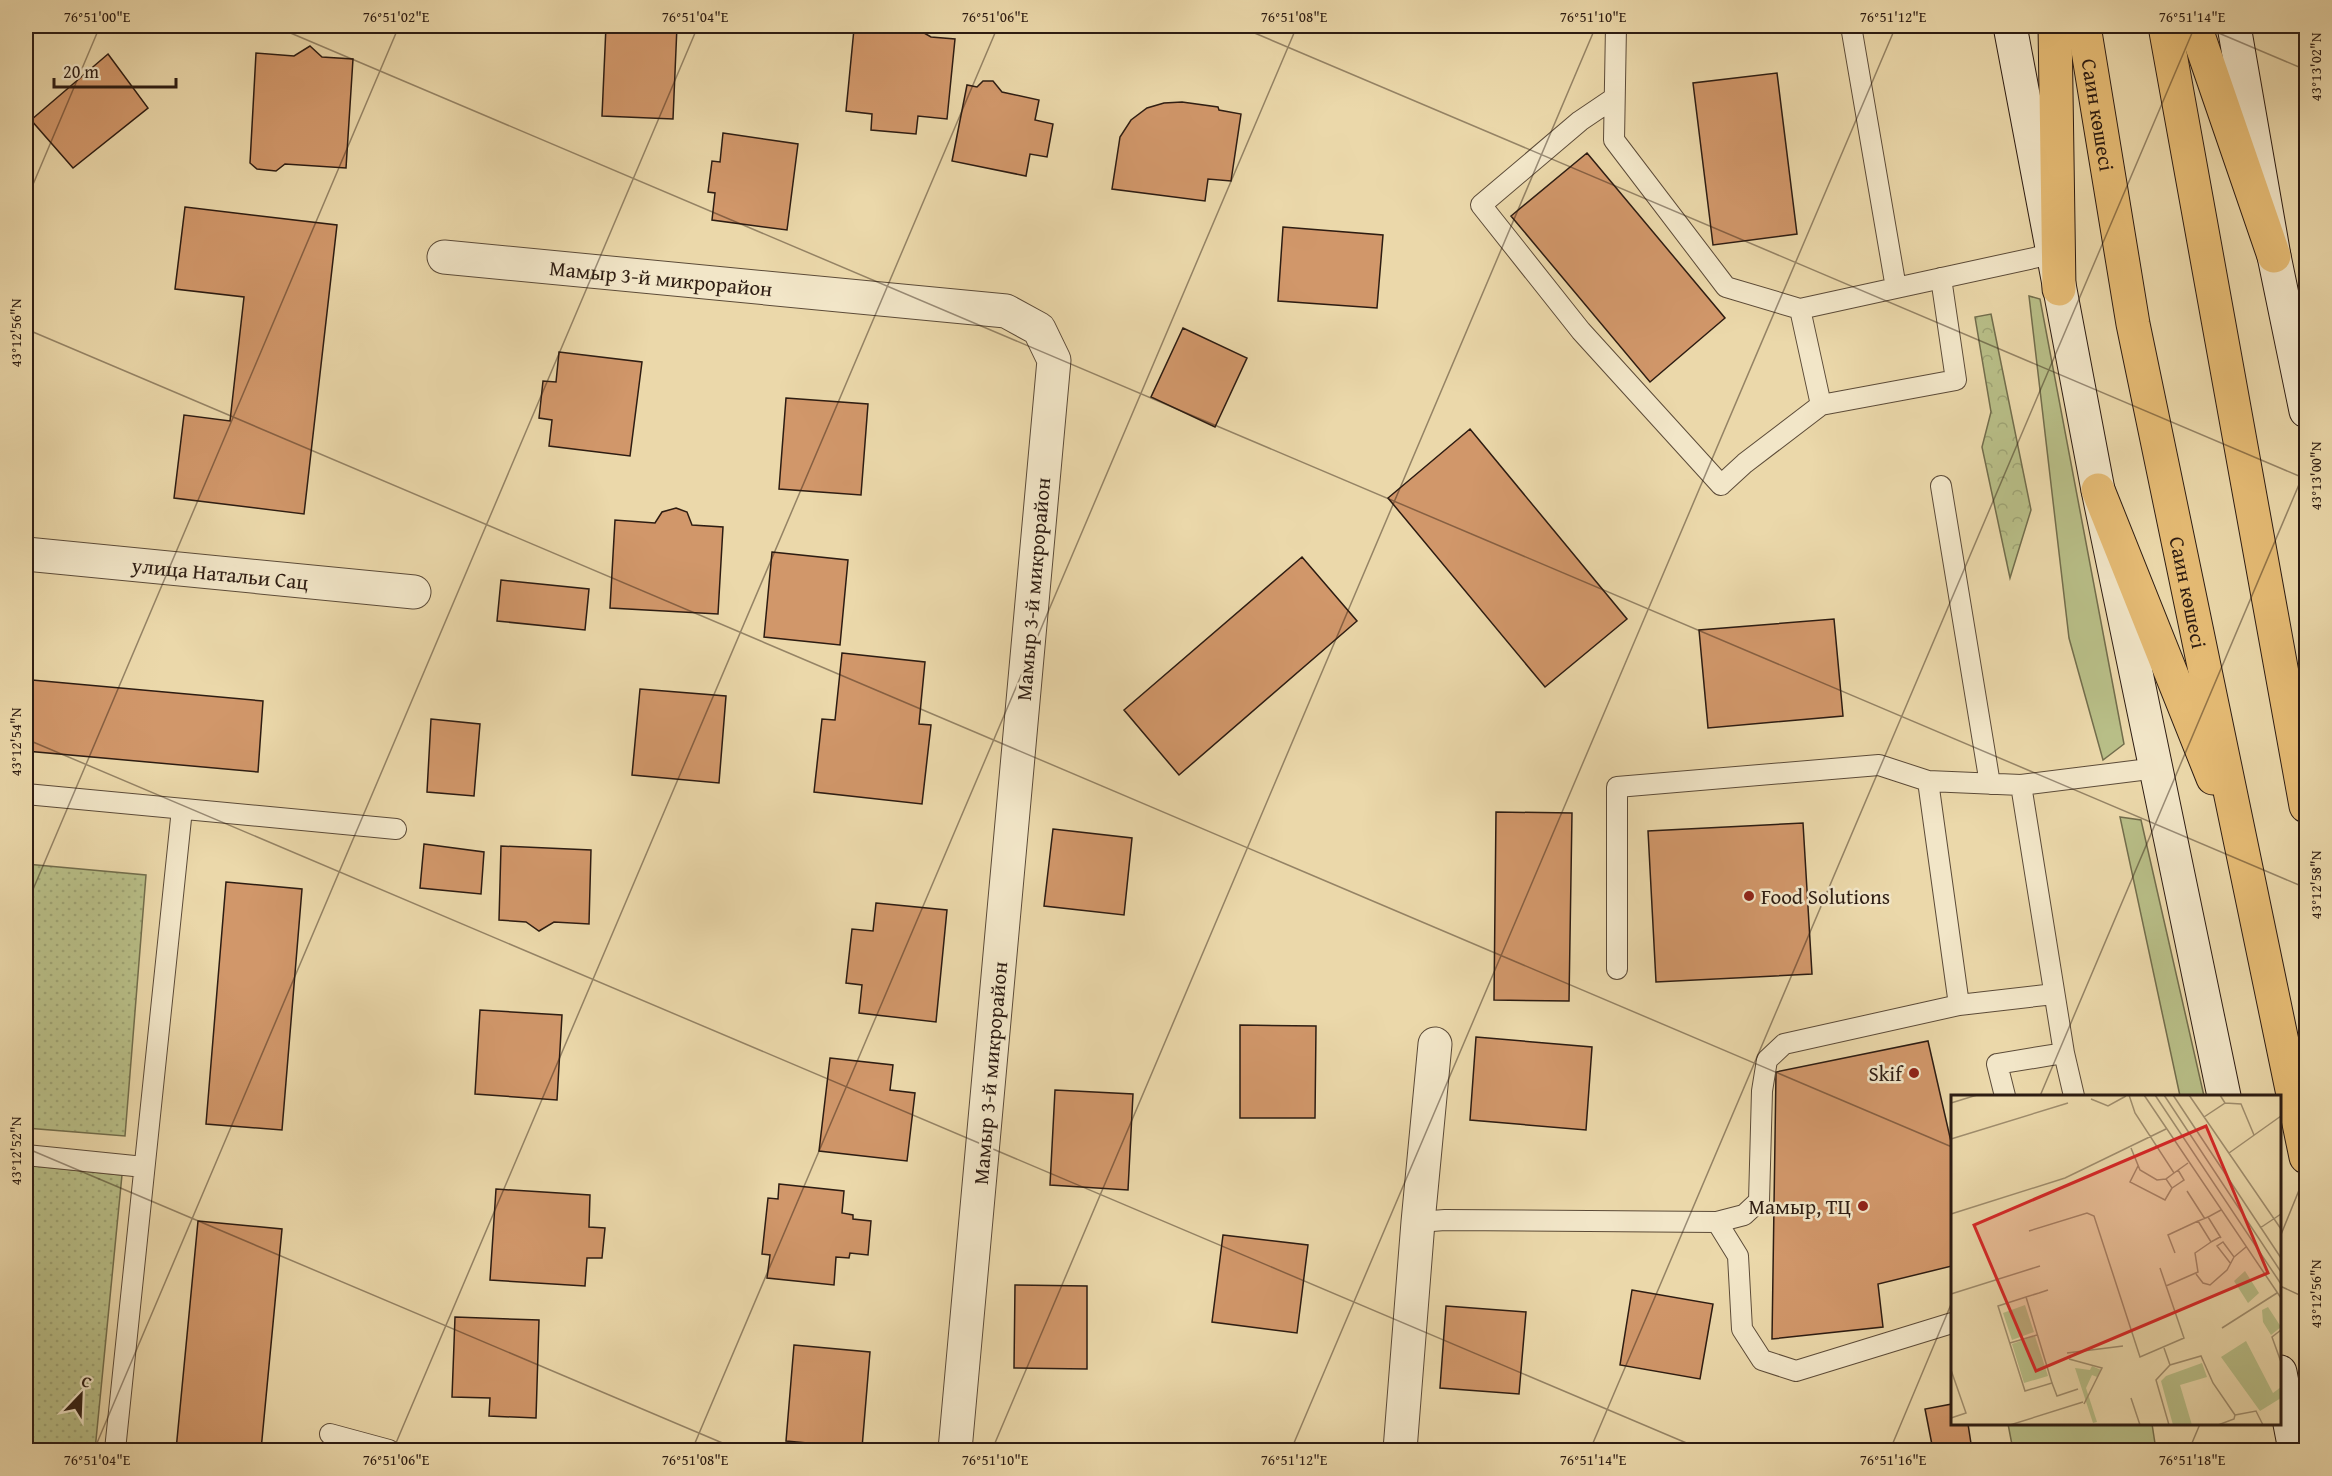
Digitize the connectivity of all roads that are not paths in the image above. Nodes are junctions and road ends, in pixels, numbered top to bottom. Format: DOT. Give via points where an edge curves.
graph roads {
  1 [pos="1616,26"];
  2 [pos="1851,26"];
  3 [pos="2010,26"];
  4 [pos="2055,26"];
  5 [pos="2084,26"];
  6 [pos="2164,26"];
  7 [pos="2195,26"];
  8 [pos="2234,26"];
  9 [pos="1614,98"];
  10 [pos="2052,254"];
  11 [pos="2274,256"];
  12 [pos="444,257"];
  13 [pos="1941,278"];
  14 [pos="1896,288"];
  15 [pos="2060,289"];
  16 [pos="1800,309"];
  17 [pos="1821,405"];
  18 [pos="2307,411"];
  19 [pos="1941,486"];
  20 [pos="2098,490"];
  21 [pos="26,554"];
  22 [pos="414,592"];
  23 [pos="2157,768"];
  24 [pos="1928,781"];
  25 [pos="1990,784"];
  26 [pos="2021,786"];
  27 [pos="26,794"];
  28 [pos="2307,806"];
  29 [pos="182,809"];
  30 [pos="396,829"];
  31 [pos="2246,863"];
  32 [pos="1617,969"];
  33 [pos="2054,994"];
  34 [pos="1959,1005"];
  35 [pos="1435,1044"];
  36 [pos="2064,1053"];
  37 [pos="2005,1095"];
  38 [pos="2074,1095"];
  39 [pos="2224,1095"];
  40 [pos="26,1155"];
  41 [pos="2307,1157"];
  42 [pos="144,1167"];
  43 [pos="1418,1222"];
  44 [pos="1717,1222"];
  45 [pos="1951,1324"];
  46 [pos="2281,1377"];
  47 [pos="330,1434"];
  48 [pos="114,1450"];
  49 [pos="389,1450"];
  50 [pos="955,1450"];
  51 [pos="1400,1450"];
  52 [pos="2295,1450"];
  1 -- 9 [label="lane"];
  2 -- 14 [label="lane"];
  3 -- 10 [label="street"];
  4 -- 15 [label="main road"];
  5 -- 31 [label="main road, Саин көшесі" via="2133,324"];
  6 -- 28 [label="main road"];
  7 -- 11 [label="main road"];
  8 -- 11 [label="street"];
  9 -- 16 [label="lane" via="1614,140 1726,287"];
  9 -- 17 [label="lane" via="1580,121 1481,205 1581,331 1721,485"];
  10 -- 13 [label="lane"];
  10 -- 15 [label="street"];
  11 -- 18 [label="street"];
  12 -- 50 [label="street, Мамыр 3-й микрорайон" via="1005,311 1039,329 1054,360"];
  13 -- 14 [label="lane"];
  13 -- 17 [label="lane" via="1956,380"];
  14 -- 16 [label="lane"];
  15 -- 20 [label="street"];
  16 -- 17 [label="lane"];
  19 -- 25 [label="lane"];
  20 -- 23 [label="street"];
  20 -- 31 [label="main road"];
  21 -- 22 [label="street, улица Натальи Сац"];
  23 -- 26 [label="lane"];
  23 -- 39 [label="street"];
  24 -- 25 [label="lane"];
  24 -- 32 [label="lane" via="1879,765 1617,787"];
  24 -- 34 [label="lane"];
  25 -- 26 [label="lane"];
  26 -- 33 [label="lane"];
  27 -- 29 [label="lane"];
  29 -- 30 [label="lane"];
  29 -- 42 [label="lane"];
  31 -- 41 [label="main road, Саин көшесі"];
  33 -- 34 [label="lane"];
  33 -- 36 [label="lane"];
  34 -- 44 [label="lane" via="1784,1044 1767,1060 1762,1091 1759,1201 1744,1215"];
  35 -- 43 [label="street"];
  36 -- 37 [label="lane" via="1997,1064"];
  36 -- 38 [label="lane"];
  40 -- 42 [label="lane"];
  42 -- 48 [label="lane"];
  43 -- 44 [label="lane"];
  43 -- 51 [label="street"];
  44 -- 45 [label="lane" via="1738,1256 1742,1329 1762,1360 1796,1371"];
  46 -- 52 [label="street"];
  47 -- 49 [label="lane"];
}
